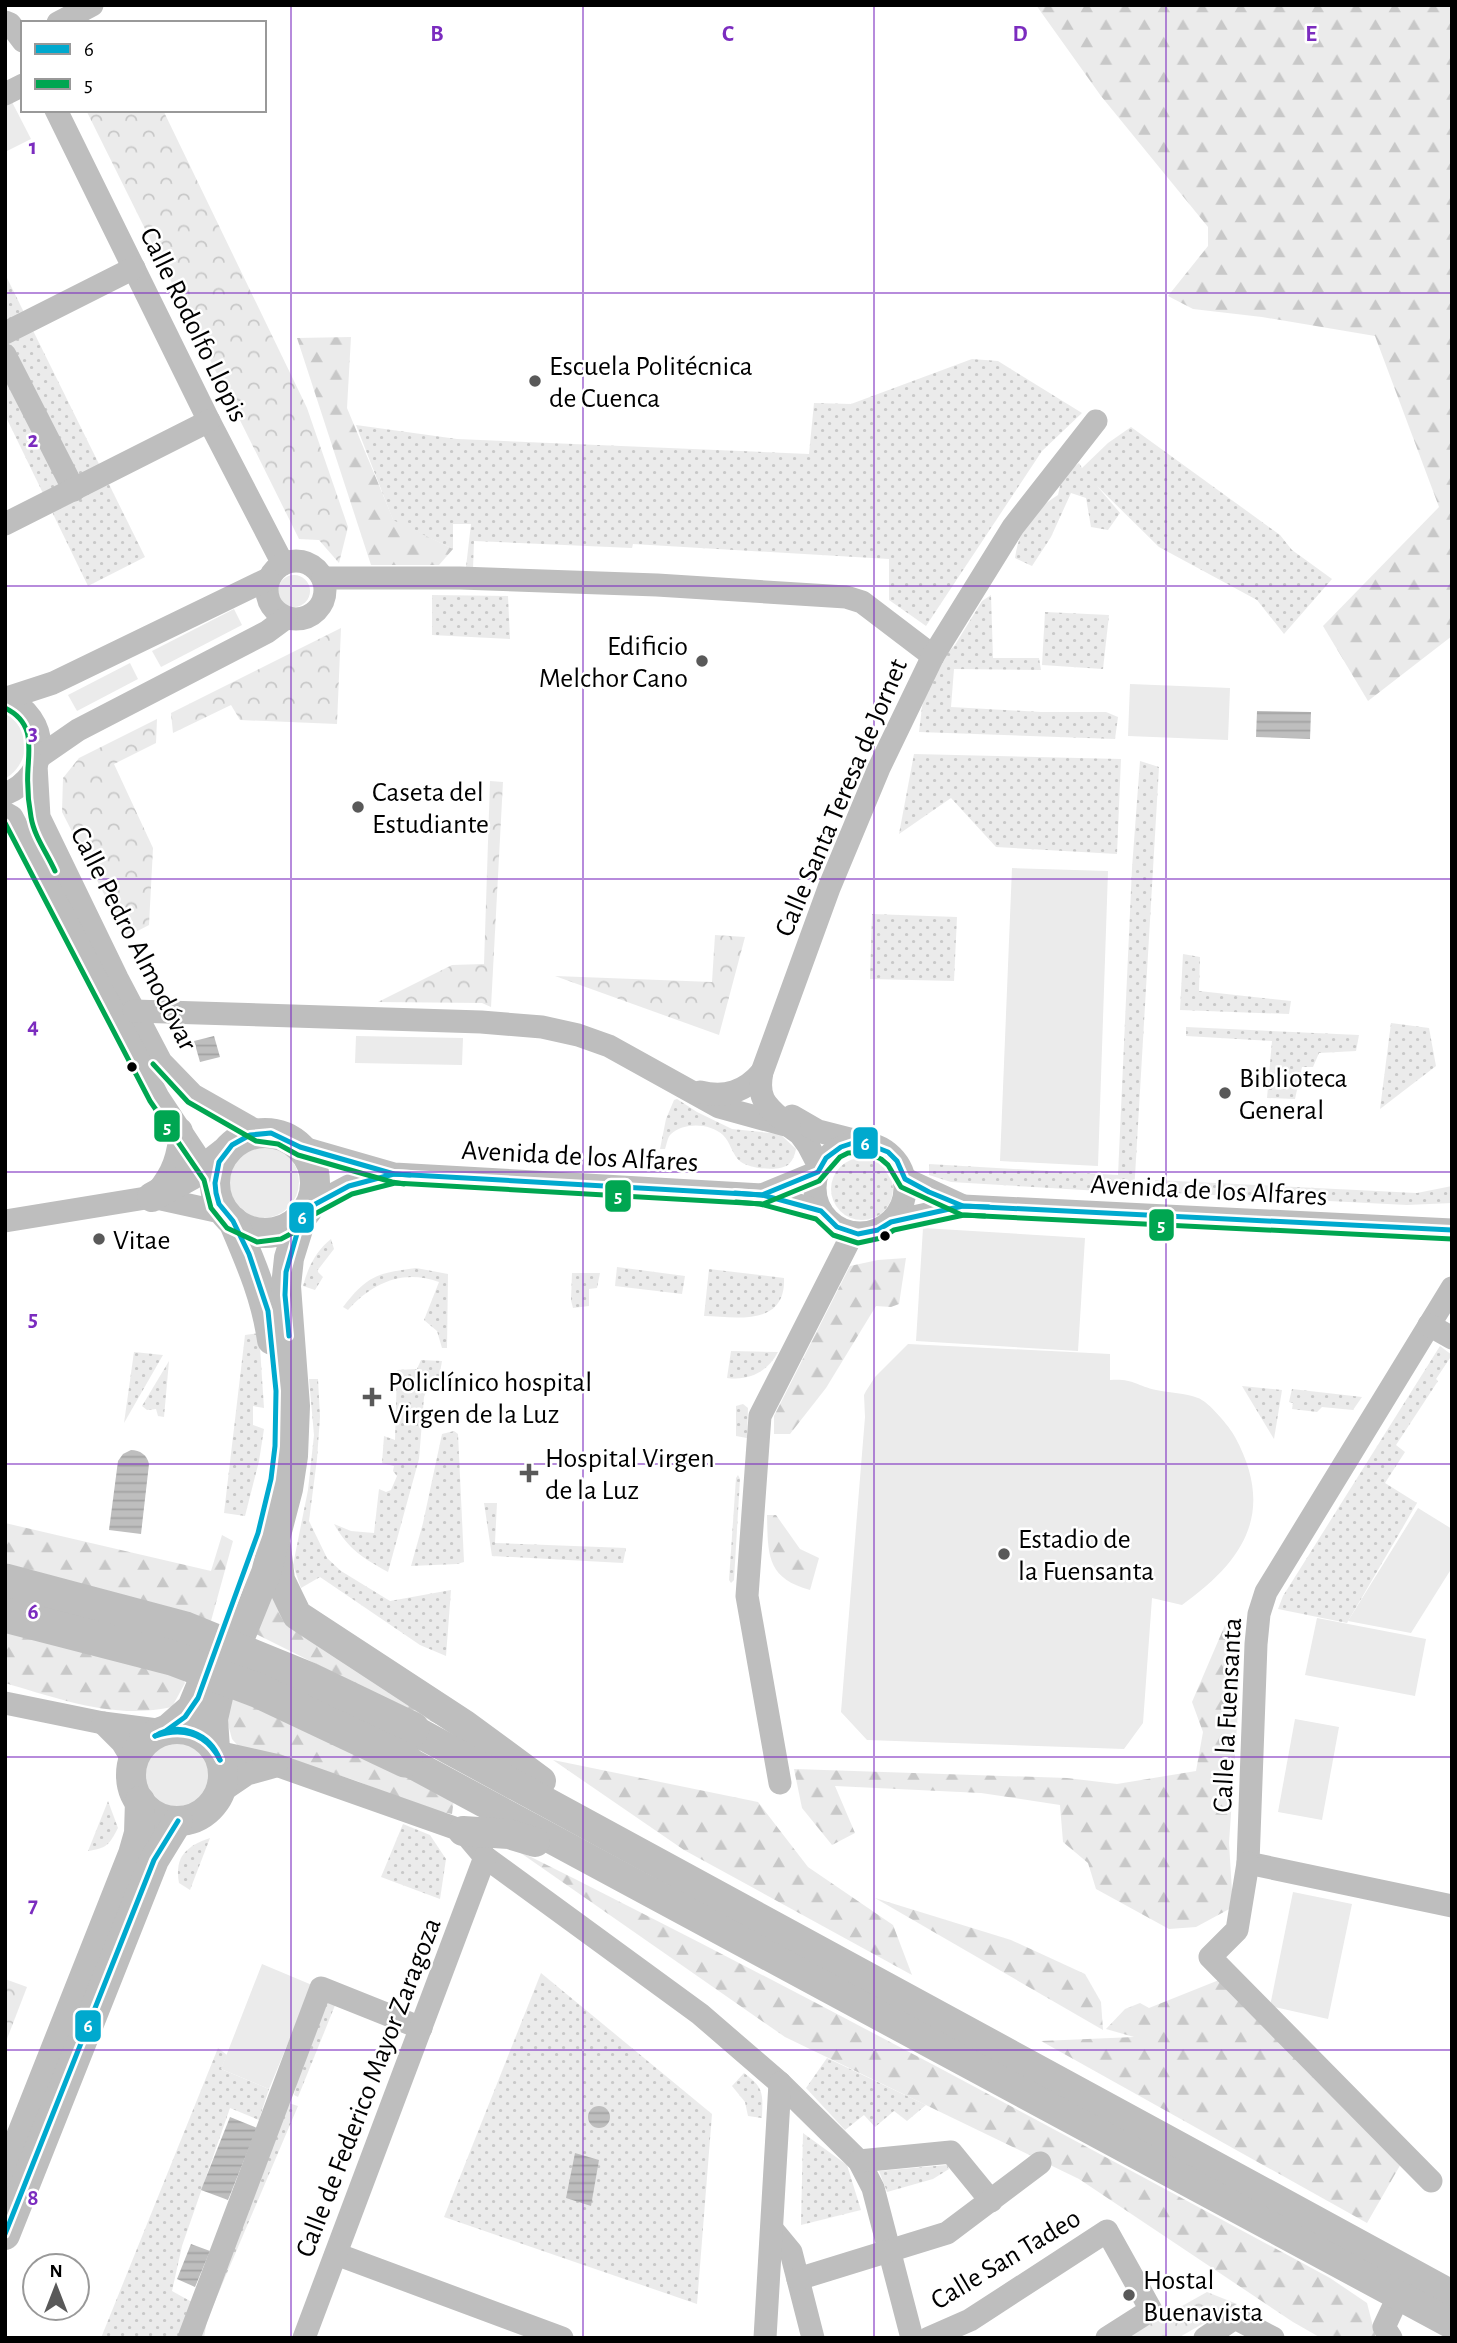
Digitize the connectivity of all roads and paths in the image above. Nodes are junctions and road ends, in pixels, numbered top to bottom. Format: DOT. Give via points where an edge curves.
graph roads {
  1 [pos="92,5"];
  2 [pos="62,21"];
  3 [pos="5,22"];
  4 [pos="21,39"];
  5 [pos="21,87"];
  6 [pos="5,94"];
  7 [pos="58,112"];
  8 [pos="134,268"];
  9 [pos="5,332"];
  10 [pos="5,355"];
  11 [pos="209,421"];
  12 [pos="1096,421"];
  13 [pos="74,490"];
  14 [pos="5,524"];
  15 [pos="276,571"];
  16 [pos="323,578"];
  17 [pos="286,618"];
  18 [pos="933,656"];
  19 [pos="6,698"];
  20 [pos="38,761"];
  21 [pos="5,794"];
  22 [pos="5,813"];
  23 [pos="134,1011"];
  24 [pos="762,1072"];
  25 [pos="692,1091"];
  26 [pos="789,1126"];
  27 [pos="181,1130"];
  28 [pos="260,1133"];
  29 [pos="865,1143"];
  30 [pos="300,1147"];
  31 [pos="215,1168"];
  32 [pos="819,1170"];
  33 [pos="394,1174"];
  34 [pos="905,1178"];
  35 [pos="762,1195"];
  36 [pos="152,1197"];
  37 [pos="963,1206"];
  38 [pos="821,1211"];
  39 [pos="305,1212"];
  40 [pos="229,1217"];
  41 [pos="5,1221"];
  42 [pos="891,1222"];
  43 [pos="1452,1230"];
  44 [pos="853,1233"];
  45 [pos="1452,1288"];
  46 [pos="1429,1325"];
  47 [pos="1452,1338"];
  48 [pos="276,1542"];
  49 [pos="5,1581"];
  50 [pos="5,1615"];
  51 [pos="179,1643"];
  52 [pos="5,1703"];
  53 [pos="103,1723"];
  54 [pos="166,1730"];
  55 [pos="409,1744"];
  56 [pos="216,1750"];
  57 [pos="133,1760"];
  58 [pos="279,1766"];
  59 [pos="780,1783"];
  60 [pos="219,1793"];
  61 [pos="140,1801"];
  62 [pos="178,1821"];
  63 [pos="463,1831"];
  64 [pos="641,1853"];
  65 [pos="485,1857"];
  66 [pos="587,1858"];
  67 [pos="1248,1863"];
  68 [pos="1452,1906"];
  69 [pos="421,2028"];
  70 [pos="780,2083"];
  71 [pos="859,2161"];
  72 [pos="1040,2162"];
  73 [pos="5,2177"];
  74 [pos="1431,2182"];
  75 [pos="991,2201"];
  76 [pos="772,2229"];
  77 [pos="5,2235"];
  78 [pos="890,2252"];
  79 [pos="336,2254"];
  80 [pos="798,2279"];
  81 [pos="1424,2295"];
  82 [pos="1452,2324"];
  83 [pos="189,2338"];
  84 [pos="304,2338"];
  85 [pos="562,2338"];
  86 [pos="765,2338"];
  87 [pos="813,2338"];
  88 [pos="912,2338"];
  89 [pos="929,2338"];
  90 [pos="1107,2338"];
  91 [pos="1205,2338"];
  92 [pos="1273,2338"];
  93 [pos="1391,2338"];
  1 -- 2 [label="street"];
  3 -- 4 [label="street"];
  5 -- 6 [label="street"];
  7 -- 8 [label="street, Calle Rodolfo Llopis"];
  8 -- 9 [label="street"];
  8 -- 11 [label="street, Calle Rodolfo Llopis"];
  10 -- 13 [label="street"];
  11 -- 13 [label="street"];
  11 -- 15 [label="street, Calle Rodolfo Llopis"];
  12 -- 18 [label="street, Calle Santa Teresa de Jornet" via="1013,527"];
  13 -- 14 [label="street"];
  15 -- 16 [label="street" via="298,560 313,566"];
  15 -- 17 [label="street" via="266,592 271,605"];
  15 -- 19 [label="street" via="53,683"];
  16 -- 17 [label="street" via="325,593 320,607 301,619"];
  16 -- 18 [label="street" via="657,584 846,597 862,602"];
  17 -- 20 [label="street" via="78,730"];
  18 -- 24 [label="street, Calle Santa Teresa de Jornet" via="829,888"];
  19 -- 20 [label="street, Calle Pedro Almodóvar" via="32,718 40,741"];
  20 -- 21 [label="street" via="21,785"];
  20 -- 23 [label="street, Calle Pedro Almodóvar" via="39,817"];
  22 -- 27 [label="street, Calle Pedro Almodóvar" via="12,817 158,1097"];
  23 -- 25 [label="street" via="542,1027 609,1046"];
  23 -- 28 [label="street, Calle Pedro Almodóvar" via="161,1062 193,1095"];
  24 -- 25 [label="street" via="726,1096"];
  24 -- 26 [label="street" via="761,1096"];
  24 -- 29 [label="street" via="768,1092 783,1110 818,1131"];
  25 -- 26 [label="street" via="719,1107"];
  26 -- 32 [label="street" via="808,1145"];
  27 -- 31 [label="street, Calle Pedro Almodóvar"];
  27 -- 36 [label="street" via="175,1167"];
  28 -- 30 [label="main road" via="281,1136"];
  28 -- 31 [label="main road" via="240,1139"];
  29 -- 32 [label="street" via="841,1147"];
  29 -- 34 [label="street" via="888,1152"];
  30 -- 33 [label="street, Avenida de los Alfares"];
  30 -- 39 [label="main road" via="314,1176 313,1198"];
  31 -- 36 [label="main road"];
  31 -- 40 [label="main road" via="219,1204"];
  32 -- 35 [label="street, Avenida de los Alfares"];
  32 -- 38 [label="street" via="815,1195"];
  33 -- 35 [label="street, Avenida de los Alfares"];
  33 -- 39 [label="street, Avenida de los Alfares" via="349,1186"];
  34 -- 37 [label="street, Avenida de los Alfares"];
  34 -- 42 [label="street" via="901,1209"];
  35 -- 38 [label="street, Avenida de los Alfares"];
  36 -- 40 [label="street"];
  36 -- 41 [label="street"];
  37 -- 42 [label="street, Avenida de los Alfares"];
  37 -- 43 [label="street, Avenida de los Alfares"];
  38 -- 44 [label="street" via="837,1227"];
  39 -- 40 [label="main road" via="287,1227 269,1233 250,1230"];
  39 -- 48 [label="main road" via="286,1272 295,1430"];
  40 -- 54 [label="main road" via="256,1272 268,1311 276,1391 271,1479 258,1533 192,1709"];
  42 -- 44 [label="street" via="873,1232"];
  44 -- 59 [label="street" via="760,1416 747,1596"];
  45 -- 46 [label="street, Calle la Fuensanta"];
  46 -- 47 [label="street"];
  46 -- 67 [label="street, Calle la Fuensanta" via="1266,1592 1256,1644"];
  48 -- 56 [label="main road" via="221,1684 213,1719"];
  48 -- 64 [label="main road" via="280,1580 297,1615 465,1725"];
  49 -- 51 [label="highway"];
  50 -- 51 [label="highway"];
  51 -- 55 [label="highway"];
  52 -- 53 [label="street"];
  53 -- 54 [label="street"];
  53 -- 57 [label="street"];
  54 -- 56 [label="main road" via="194,1732"];
  54 -- 57 [label="main road" via="145,1741"];
  55 -- 64 [label="main road"];
  55 -- 66 [label="main road"];
  56 -- 58 [label="street"];
  56 -- 60 [label="main road" via="223,1769"];
  57 -- 61 [label="main road" via="131,1777"];
  58 -- 60 [label="street" via="247,1774"];
  58 -- 63 [label="street"];
  60 -- 62 [label="main road" via="203,1813"];
  61 -- 62 [label="main road" via="159,1817"];
  61 -- 73 [label="main road" via="133,1854"];
  62 -- 77 [label="main road" via="154,1860"];
  63 -- 65 [label="street"];
  63 -- 66 [label="main road" via="509,1834"];
  64 -- 81 [label="main road"];
  65 -- 69 [label="street, Calle de Federico Mayor Zaragoza"];
  65 -- 70 [label="street" via="700,2014"];
  66 -- 81 [label="main road"];
  67 -- 68 [label="street"];
  67 -- 74 [label="street, Calle la Fuensanta" via="1237,1930 1209,1957"];
  69 -- 79 [label="street, Calle de Federico Mayor Zaragoza"];
  69 -- 83 [label="street" via="321,1988"];
  70 -- 71 [label="street"];
  70 -- 76 [label="street"];
  71 -- 75 [label="street" via="951,2152"];
  71 -- 78 [label="street" via="873,2188"];
  72 -- 75 [label="street"];
  75 -- 78 [label="street" via="947,2233"];
  76 -- 80 [label="street" via="791,2252"];
  76 -- 86 [label="street"];
  78 -- 80 [label="street"];
  78 -- 88 [label="street"];
  79 -- 84 [label="street, Calle de Federico Mayor Zaragoza"];
  79 -- 85 [label="street"];
  80 -- 87 [label="street"];
  81 -- 82 [label="main road"];
  81 -- 93 [label="street" via="1384,2328"];
  89 -- 90 [label="street, Calle San Tadeo" via="970,2320 1107,2231 1152,2310"];
  91 -- 92 [label="street" via="1235,2318"];
}
